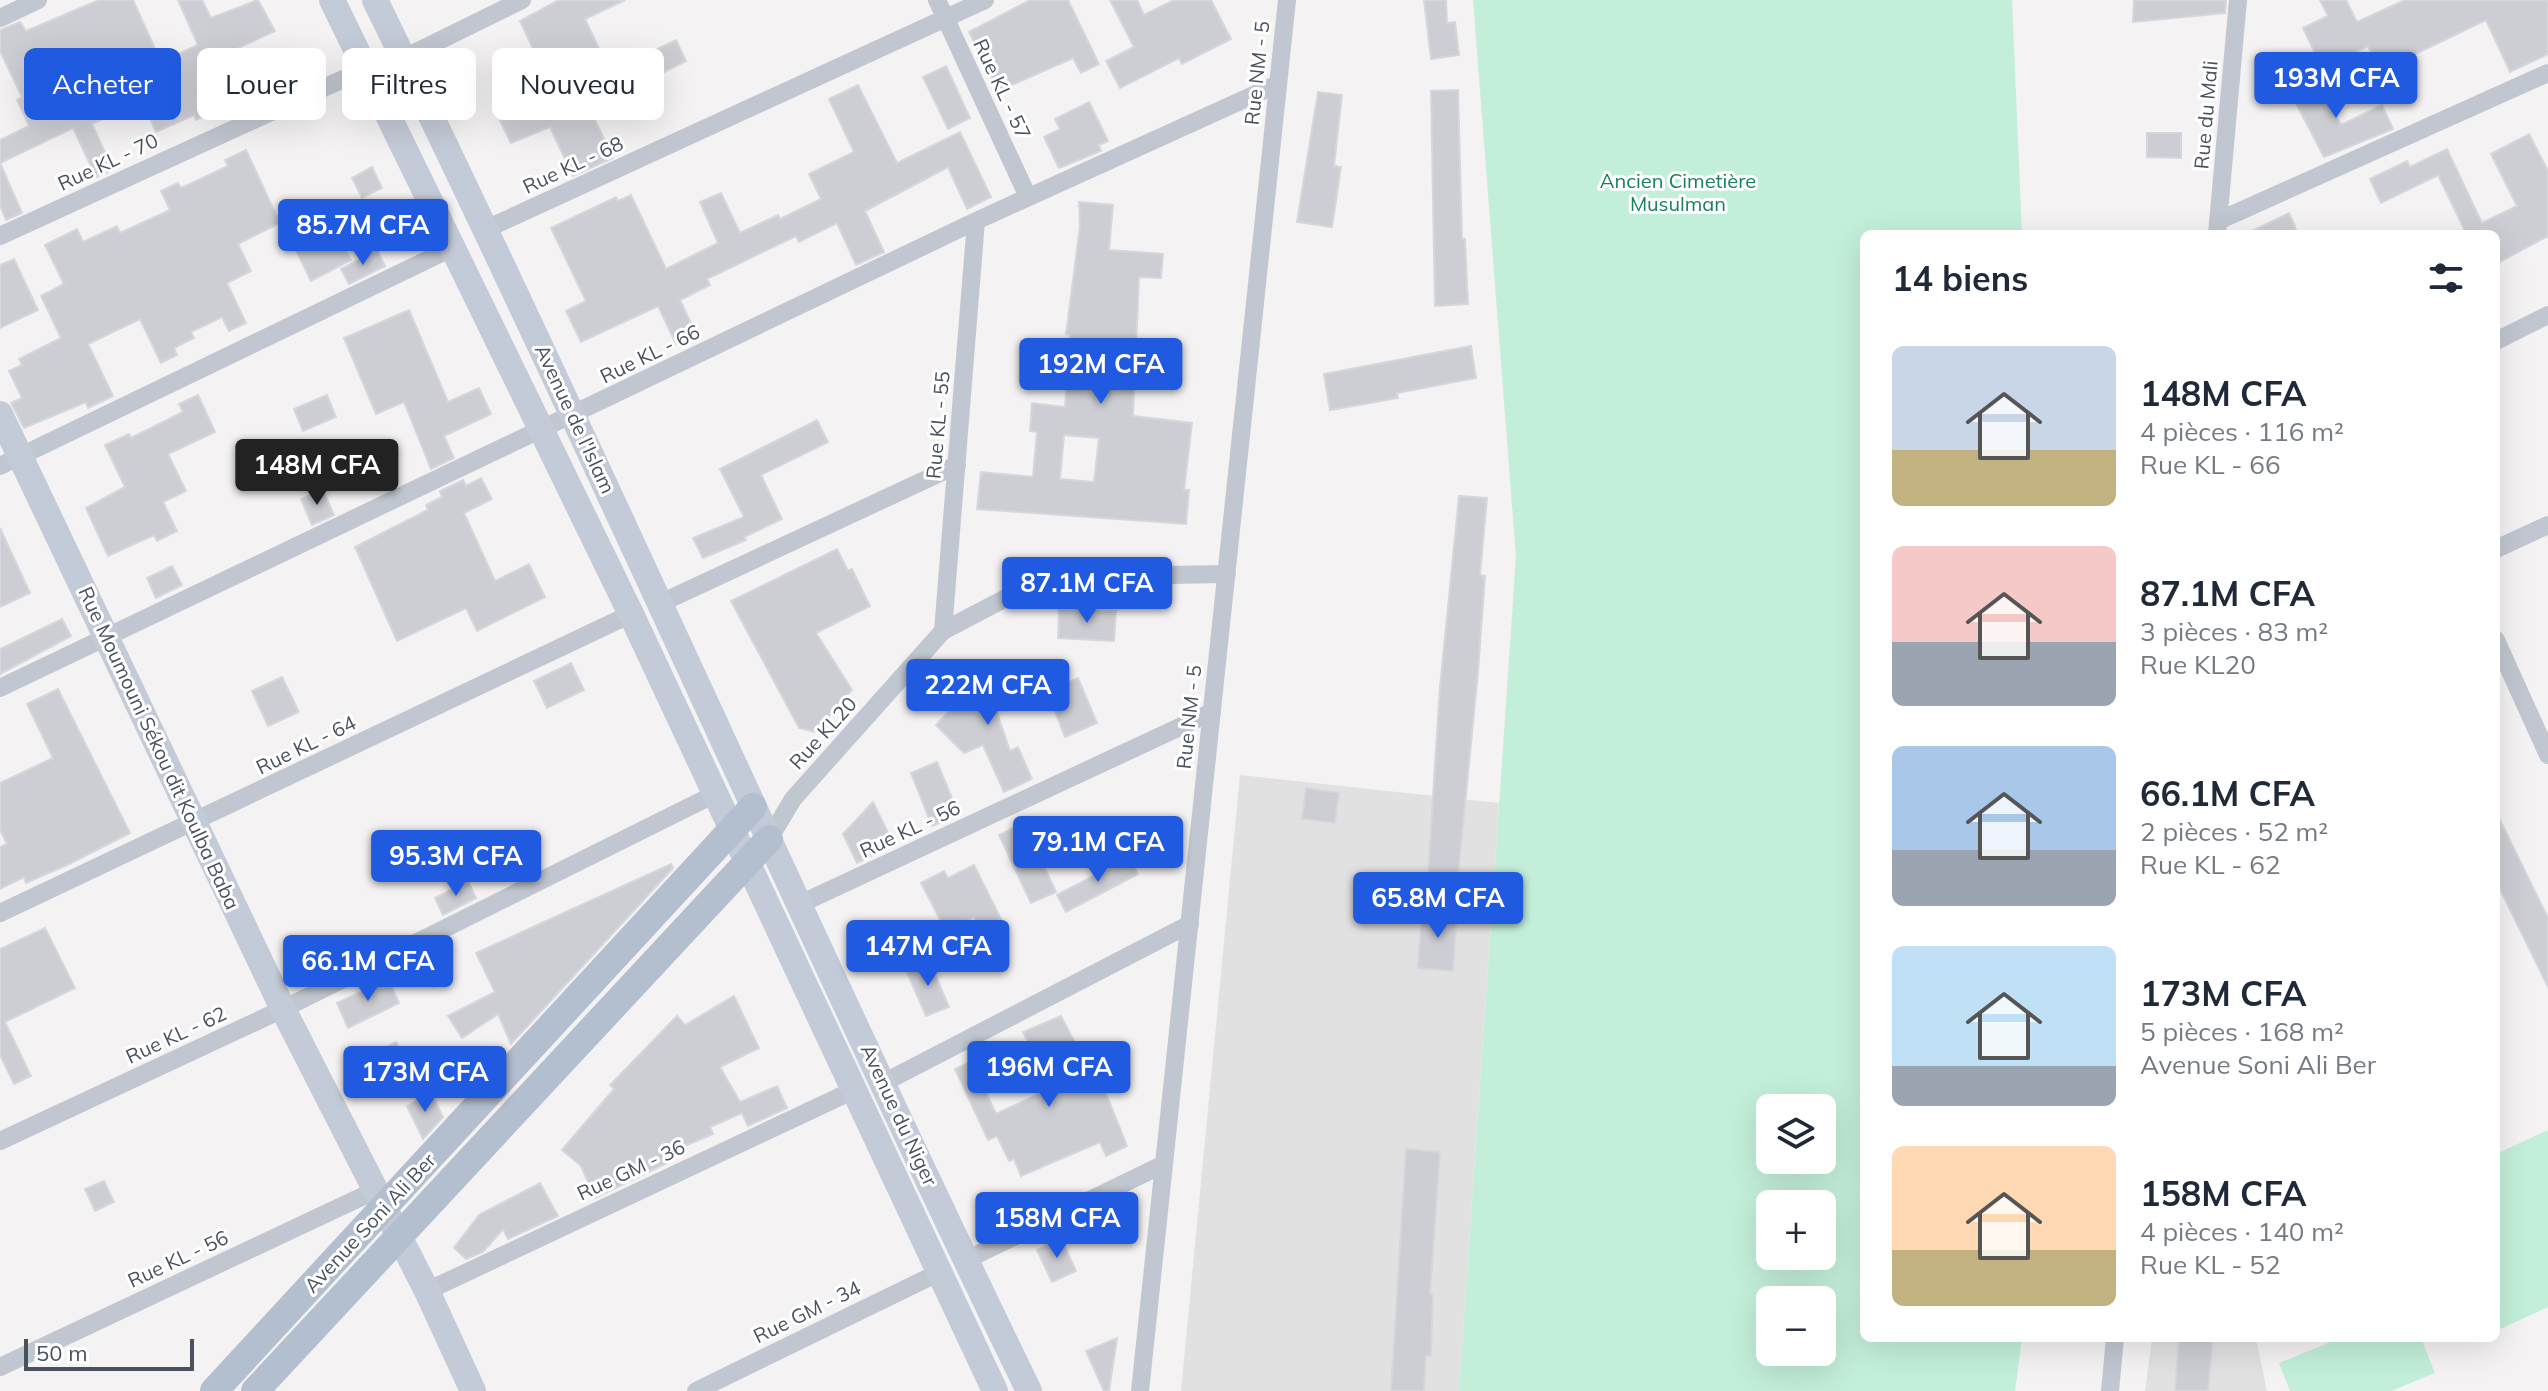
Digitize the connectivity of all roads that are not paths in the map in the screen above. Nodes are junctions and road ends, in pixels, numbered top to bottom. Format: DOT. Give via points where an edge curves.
graph roads {
  1 [pos="38,0"];
  2 [pos="332,0"];
  3 [pos="375,0"];
  4 [pos="522,0"];
  5 [pos="937,0"];
  6 [pos="985,0"];
  7 [pos="1287,0"];
  8 [pos="2238,0"];
  9 [pos="0,18"];
  10 [pos="945,18"];
  11 [pos="355,48"];
  12 [pos="399,48"];
  13 [pos="424,48"];
  14 [pos="2548,73"];
  15 [pos="342,80"];
  16 [pos="1278,84"];
  17 [pos="390,120"];
  18 [pos="433,120"];
  19 [pos="1028,197"];
  20 [pos="976,221"];
  21 [pos="2217,228"];
  22 [pos="484,230"];
  23 [pos="0,236"];
  24 [pos="452,248"];
  25 [pos="2548,315"];
  26 [pos="2500,339"];
  27 [pos="0,414"];
  28 [pos="574,415"];
  29 [pos="542,430"];
  30 [pos="10,461"];
  31 [pos="957,465"];
  32 [pos="2548,525"];
  33 [pos="2500,547"];
  34 [pos="1227,574"];
  35 [pos="661,603"];
  36 [pos="631,614"];
  37 [pos="943,631"];
  38 [pos="108,638"];
  39 [pos="2500,649"];
  40 [pos="0,688"];
  41 [pos="1212,712"];
  42 [pos="2547,750"];
  43 [pos="713,795"];
  44 [pos="793,799"];
  45 [pos="753,807"];
  46 [pos="194,824"];
  47 [pos="729,830"];
  48 [pos="769,839"];
  49 [pos="745,863"];
  50 [pos="800,904"];
  51 [pos="0,913"];
  52 [pos="1190,924"];
  53 [pos="283,1009"];
  54 [pos="883,1083"];
  55 [pos="854,1090"];
  56 [pos="0,1141"];
  57 [pos="1164,1164"];
  58 [pos="379,1201"];
  59 [pos="398,1237"];
  60 [pos="968,1259"];
  61 [pos="938,1273"];
  62 [pos="427,1291"];
  63 [pos="2115,1342"];
  64 [pos="0,1367"];
  65 [pos="214,1391"];
  66 [pos="255,1391"];
  67 [pos="473,1391"];
  68 [pos="696,1391"];
  69 [pos="995,1391"];
  70 [pos="1029,1391"];
  71 [pos="1140,1391"];
  72 [pos="2110,1391"];
  1 -- 9 [label="street"];
  2 -- 11 [label="main road, Avenue de l'Islam"];
  3 -- 12 [label="main road, Avenue de l'Islam"];
  4 -- 13 [label="street"];
  5 -- 10 [label="street, Rue KL - 57"];
  6 -- 10 [label="street, Rue KL - 68"];
  7 -- 16 [label="street, Rue NM - 5"];
  8 -- 21 [label="street, Rue du Mali"];
  10 -- 19 [label="street, Rue KL - 57"];
  10 -- 22 [label="street, Rue KL - 68"];
  14 -- 21 [label="street"];
  15 -- 23 [label="street, Rue KL - 70"];
  16 -- 19 [label="street, Rue KL - 66"];
  16 -- 34 [label="street, Rue NM - 5"];
  17 -- 24 [label="main road, Avenue de l'Islam"];
  18 -- 22 [label="main road, Avenue de l'Islam"];
  19 -- 20 [label="street, Rue KL - 66"];
  20 -- 28 [label="street, Rue KL - 66"];
  20 -- 31 [label="street, Rue KL - 55"];
  22 -- 28 [label="main road, Avenue de l'Islam"];
  24 -- 29 [label="main road, Avenue de l'Islam"];
  24 -- 30 [label="street"];
  25 -- 26 [label="street"];
  27 -- 30 [label="main road, Rue Moumouni Sékou dit Koulba Baba"];
  28 -- 29 [label="street, Rue KL - 66"];
  28 -- 35 [label="main road, Avenue de l'Islam"];
  29 -- 36 [label="main road, Avenue de l'Islam"];
  29 -- 38 [label="street, Rue KL - 66"];
  30 -- 38 [label="main road, Rue Moumouni Sékou dit Koulba Baba"];
  31 -- 35 [label="street"];
  31 -- 37 [label="street, Rue KL - 55"];
  32 -- 33 [label="street"];
  34 -- 37 [label="street, Rue KL20" via="1046,577"];
  34 -- 41 [label="street, Rue NM - 5"];
  35 -- 45 [label="main road, Avenue de l'Islam"];
  36 -- 43 [label="main road, Avenue de l'Islam"];
  36 -- 46 [label="street, Rue KL - 64"];
  37 -- 44 [label="street, Rue KL20"];
  38 -- 40 [label="street, Rue KL - 66"];
  38 -- 46 [label="main road, Rue Moumouni Sékou dit Koulba Baba"];
  39 -- 42 [label="street"];
  41 -- 50 [label="street, Rue KL - 56"];
  41 -- 52 [label="street, Rue NM - 5"];
  43 -- 47 [label="main road, Avenue de l'Islam"];
  43 -- 53 [label="street, Rue KL - 62"];
  44 -- 45 [label="street"];
  44 -- 48 [label="street, Rue KL20"];
  45 -- 47 [label="main road, Avenue Soni Ali Ber"];
  45 -- 48 [label="main road, Avenue de l'Islam"];
  46 -- 51 [label="street, Rue KL - 64"];
  46 -- 53 [label="main road, Rue Moumouni Sékou dit Koulba Baba"];
  47 -- 49 [label="main road"];
  47 -- 58 [label="main road, Avenue Soni Ali Ber"];
  48 -- 49 [label="main road, Avenue Soni Ali Ber"];
  48 -- 50 [label="main road, Avenue du Niger"];
  49 -- 55 [label="main road, Avenue du Niger"];
  49 -- 59 [label="main road, Avenue Soni Ali Ber"];
  50 -- 54 [label="main road, Avenue du Niger"];
  52 -- 54 [label="street"];
  52 -- 57 [label="street, Rue NM - 5"];
  53 -- 56 [label="street, Rue KL - 62"];
  53 -- 58 [label="main road, Rue Moumouni Sékou dit Koulba Baba"];
  54 -- 60 [label="main road, Avenue du Niger"];
  55 -- 61 [label="main road, Avenue du Niger"];
  55 -- 62 [label="street, Rue GM - 36"];
  57 -- 60 [label="street"];
  57 -- 71 [label="street, Rue NM - 5"];
  58 -- 59 [label="main road, Rue Moumouni Sékou dit Koulba Baba"];
  58 -- 64 [label="street, Rue KL - 56"];
  58 -- 65 [label="main road, Avenue Soni Ali Ber"];
  59 -- 62 [label="main road, Rue Moumouni Sékou dit Koulba Baba"];
  59 -- 66 [label="main road, Avenue Soni Ali Ber"];
  60 -- 70 [label="main road, Avenue du Niger"];
  61 -- 68 [label="street, Rue GM - 34"];
  61 -- 69 [label="main road, Avenue du Niger"];
  62 -- 67 [label="main road, Rue Moumouni Sékou dit Koulba Baba"];
  63 -- 72 [label="street"];
}
